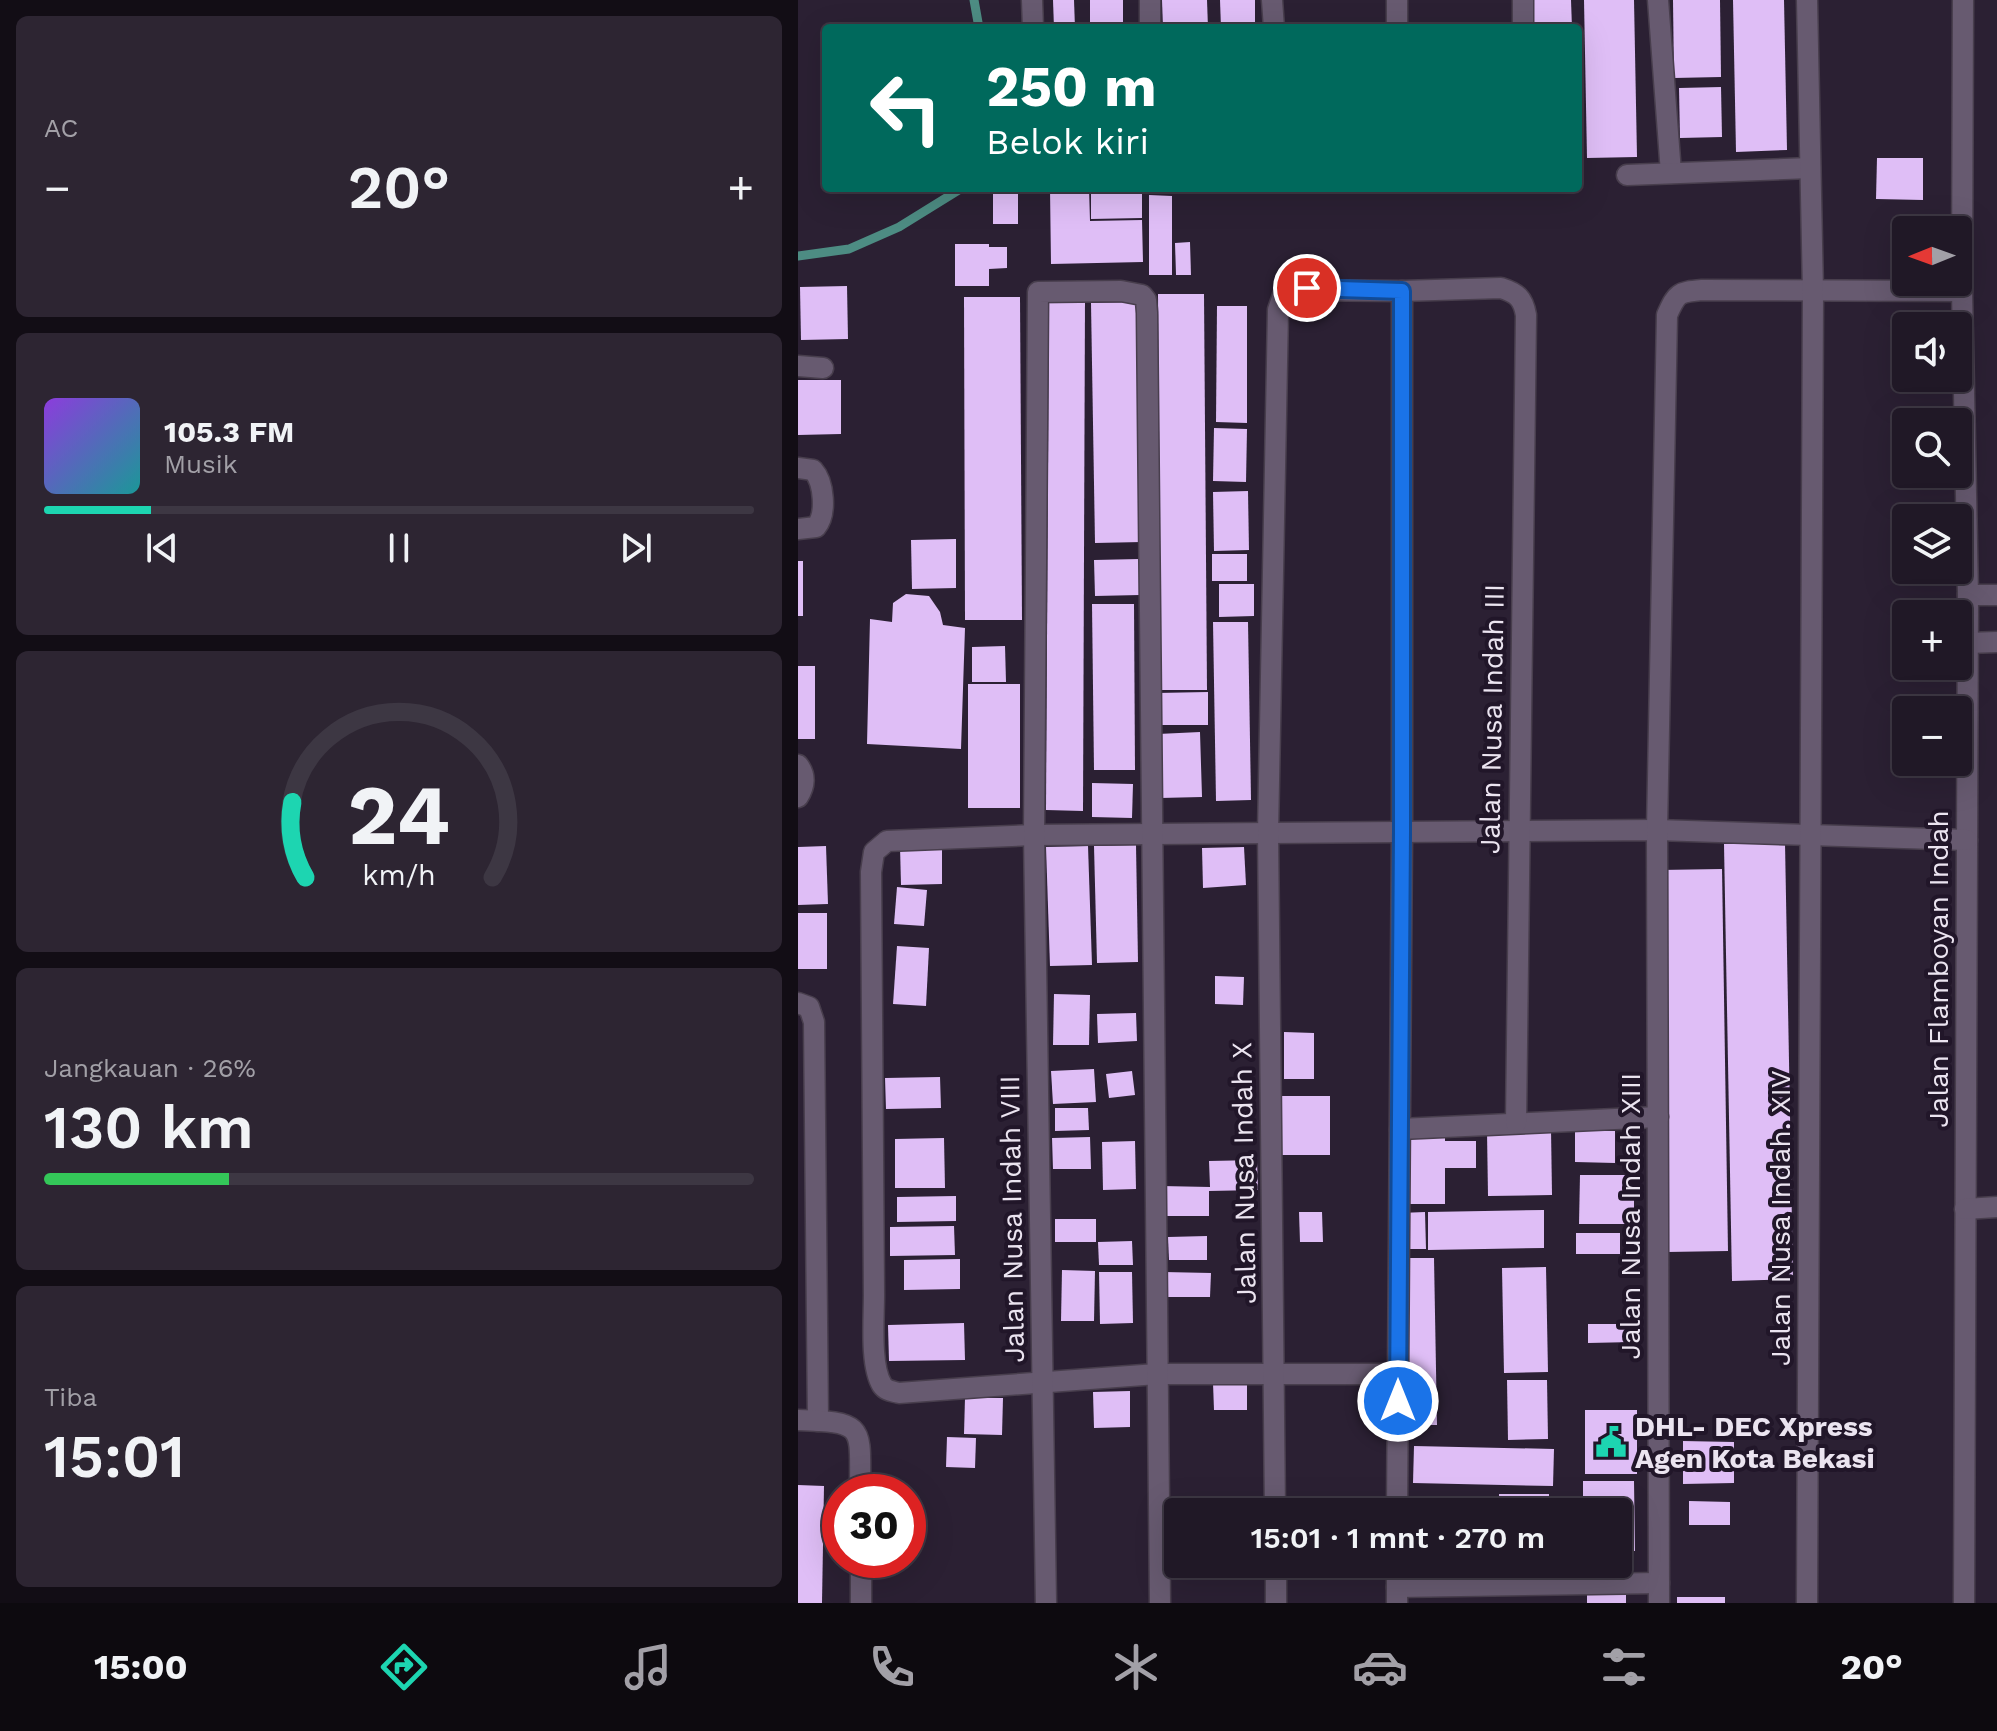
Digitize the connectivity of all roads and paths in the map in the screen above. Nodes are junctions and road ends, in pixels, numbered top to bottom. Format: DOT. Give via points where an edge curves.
graph roads {
  1 [pos="1032,0"];
  2 [pos="1150,0"];
  3 [pos="1272,0"];
  4 [pos="1397,0"];
  5 [pos="1523,0"];
  6 [pos="1658,0"];
  7 [pos="1807,0"];
  8 [pos="1963,0"];
  9 [pos="1033,24"];
  10 [pos="1150,24"];
  11 [pos="1274,24"];
  12 [pos="1397,24"];
  13 [pos="1523,24"];
  14 [pos="1810,168"];
  15 [pos="1671,173"];
  16 [pos="1627,175"];
  17 [pos="1962,216"];
  18 [pos="1402,291"];
  19 [pos="1892,291"];
  20 [pos="1813,292"];
  21 [pos="1962,296"];
  22 [pos="798,366"];
  23 [pos="823,368"];
  24 [pos="798,468"];
  25 [pos="798,529"];
  26 [pos="1968,595"];
  27 [pos="1997,595"];
  28 [pos="1968,600"];
  29 [pos="1997,642"];
  30 [pos="1972,643"];
  31 [pos="1968,680"];
  32 [pos="798,765"];
  33 [pos="798,797"];
  34 [pos="1657,830"];
  35 [pos="1518,831"];
  36 [pos="1402,832"];
  37 [pos="1268,833"];
  38 [pos="1152,834"];
  39 [pos="1809,834"];
  40 [pos="1034,835"];
  41 [pos="1967,840"];
  42 [pos="798,1003"];
  43 [pos="1658,1117"];
  44 [pos="1516,1123"];
  45 [pos="1400,1129"];
  46 [pos="1997,1207"];
  47 [pos="1965,1209"];
  48 [pos="1157,1374"];
  49 [pos="1274,1374"];
  50 [pos="1398,1374"];
  51 [pos="1042,1382"];
  52 [pos="808,1420"];
  53 [pos="860,1474"];
  54 [pos="1275,1498"];
  55 [pos="1397,1498"];
  56 [pos="861,1578"];
  57 [pos="1276,1578"];
  58 [pos="1659,1593"];
  59 [pos="1519,1594"];
  60 [pos="1397,1595"];
  61 [pos="861,1603"];
  62 [pos="1046,1603"];
  63 [pos="1160,1603"];
  64 [pos="1276,1603"];
  65 [pos="1807,1603"];
  66 [pos="1964,1603"];
  1 -- 9 [label="street"];
  2 -- 10 [label="street"];
  3 -- 11 [label="street"];
  4 -- 12 [label="street"];
  5 -- 13 [label="street"];
  6 -- 15 [label="street"];
  7 -- 14 [label="street, Jalan Nusa Indah. XIV"];
  8 -- 17 [label="street, Jalan Flamboyan Indah"];
  14 -- 15 [label="street"];
  14 -- 20 [label="street, Jalan Nusa Indah. XIV"];
  15 -- 16 [label="street"];
  18 -- 35 [label="street, Jalan Nusa Indah III" via="1501,288 1524,302"];
  18 -- 36 [label="street"];
  18 -- 37 [label="street, Jalan Nusa Indah X" via="1292,290 1283,295 1278,310"];
  19 -- 20 [label="street"];
  20 -- 34 [label="street, Jalan Nusa Indah XIII" via="1684,291 1667,315"];
  20 -- 39 [label="street, Jalan Nusa Indah. XIV"];
  21 -- 26 [label="street, Jalan Flamboyan Indah"];
  22 -- 23 [label="street"];
  24 -- 25 [label="street" via="813,470 819,477 823,513 816,527"];
  26 -- 27 [label="street"];
  26 -- 28 [label="street, Jalan Flamboyan Indah"];
  29 -- 30 [label="street"];
  31 -- 41 [label="street, Jalan Flamboyan Indah"];
  32 -- 33 [label="street" via="803,774"];
  34 -- 35 [label="street"];
  34 -- 39 [label="street"];
  34 -- 43 [label="street, Jalan Nusa Indah XIII"];
  35 -- 36 [label="street"];
  35 -- 44 [label="street, Jalan Nusa Indah III"];
  36 -- 37 [label="street"];
  36 -- 45 [label="street"];
  37 -- 38 [label="street"];
  37 -- 49 [label="street, Jalan Nusa Indah X"];
  38 -- 40 [label="street"];
  38 -- 40 [label="street, Jalan Nusa Indah VIII" via="1147,313 1142,295 1121,291 1038,292"];
  38 -- 48 [label="street"];
  39 -- 41 [label="street"];
  39 -- 65 [label="street, Jalan Nusa Indah. XIV"];
  40 -- 51 [label="street, Jalan Nusa Indah VIII"];
  40 -- 51 [label="street" via="893,840 874,852 874,1295 875,1357 885,1389 899,1393"];
  41 -- 47 [label="street, Jalan Flamboyan Indah"];
  42 -- 52 [label="street" via="809,1007 814,1022"];
  43 -- 44 [label="street"];
  43 -- 58 [label="street, Jalan Nusa Indah XIII"];
  44 -- 45 [label="street"];
  45 -- 50 [label="street"];
  46 -- 47 [label="street"];
  47 -- 66 [label="street, Jalan Flamboyan Indah"];
  48 -- 49 [label="street"];
  48 -- 51 [label="street"];
  48 -- 63 [label="street"];
  49 -- 50 [label="street"];
  49 -- 54 [label="street, Jalan Nusa Indah X"];
  50 -- 55 [label="street"];
  51 -- 62 [label="street, Jalan Nusa Indah VIII"];
  52 -- 53 [label="street" via="848,1424 856,1433"];
  56 -- 61 [label="street"];
  57 -- 64 [label="street"];
  58 -- 59 [label="street"];
  59 -- 60 [label="street"];
}
